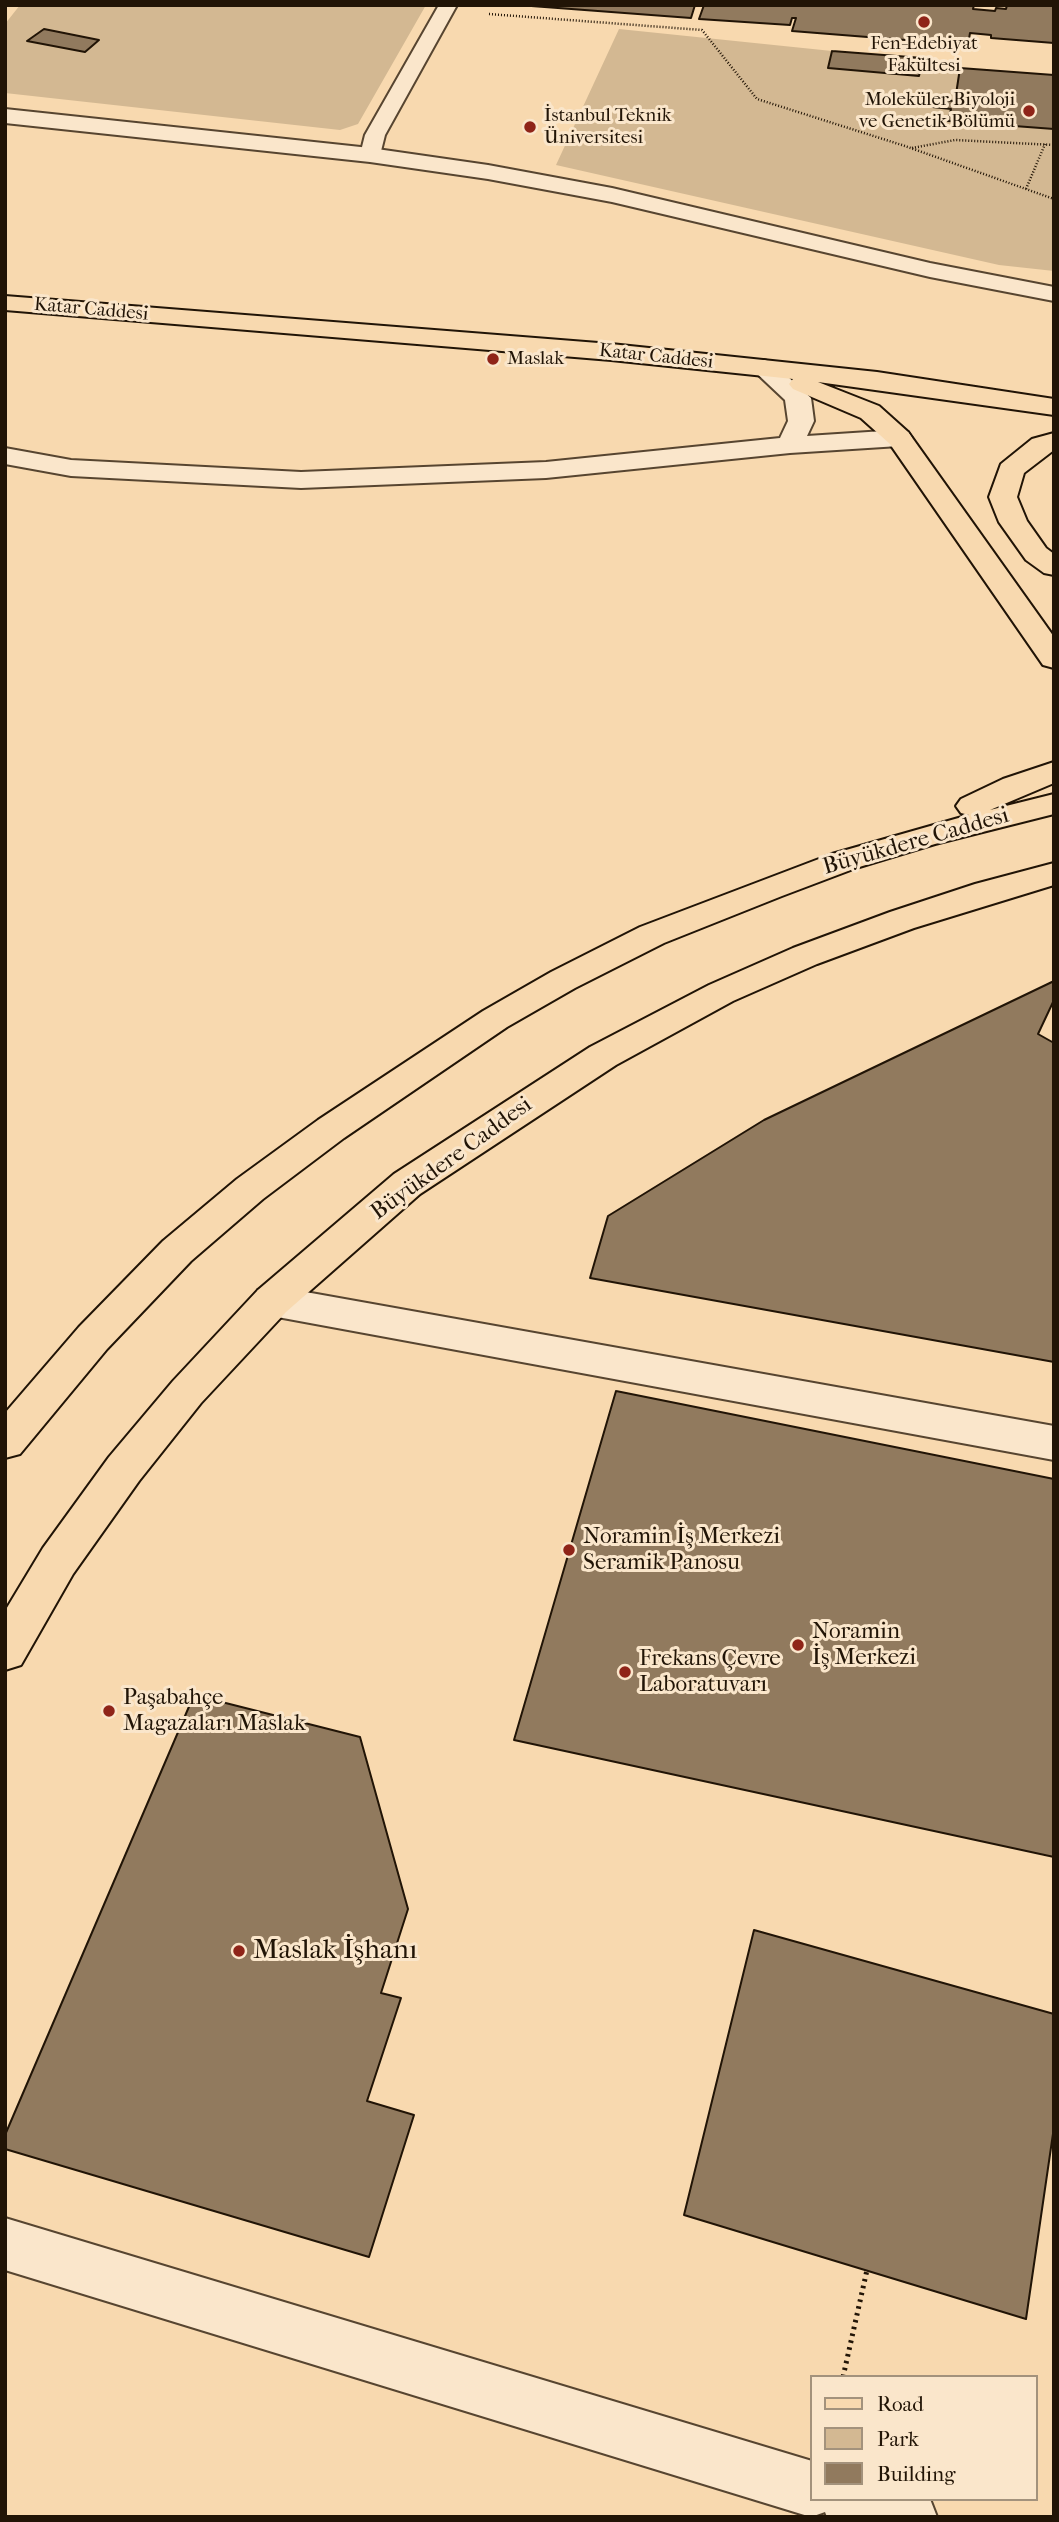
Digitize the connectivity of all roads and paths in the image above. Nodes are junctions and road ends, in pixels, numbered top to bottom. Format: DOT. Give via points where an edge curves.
graph roads {
  1 [pos="447,8"];
  2 [pos="5,116"];
  3 [pos="1045,144"];
  4 [pos="1054,145"];
  5 [pos="912,148"];
  6 [pos="370,155"];
  7 [pos="1026,189"];
  8 [pos="1054,199"];
  9 [pos="5,281"];
  10 [pos="1054,294"];
  11 [pos="5,303"];
  12 [pos="920,362"];
  13 [pos="765,368"];
  14 [pos="1054,407"];
  15 [pos="899,439"];
  16 [pos="1054,441"];
  17 [pos="790,445"];
  18 [pos="5,456"];
  19 [pos="1054,567"];
  20 [pos="1054,659"];
  21 [pos="1054,772"];
  22 [pos="1054,804"];
  23 [pos="926,836"];
  24 [pos="1054,874"];
  25 [pos="272,1301"];
  26 [pos="5,1442"];
  27 [pos="1054,1443"];
  28 [pos="5,1651"];
  29 [pos="5,2244"];
  30 [pos="867,2270"];
  31 [pos="843,2375"];
  32 [pos="810,2488"];
  33 [pos="855,2501"];
  34 [pos="909,2517"];
  1 -- 5 [label="path" via="702,30 757,99"];
  1 -- 6 [label="lane" via="375,135"];
  2 -- 6 [label="street"];
  3 -- 4 [label="path"];
  3 -- 5 [label="path" via="955,140"];
  3 -- 7 [label="path"];
  5 -- 7 [label="path"];
  6 -- 10 [label="street" via="612,195 930,270"];
  7 -- 8 [label="path"];
  9 -- 12 [label="main road, Katar Caddesi" via="675,336"];
  11 -- 13 [label="main road, Katar Caddesi"];
  13 -- 14 [label="main road, Katar Caddesi"];
  13 -- 15 [label="main road" via="870,412"];
  13 -- 17 [label="street" via="798,398 802,421"];
  15 -- 17 [label="street"];
  15 -- 20 [label="main road"];
  16 -- 19 [label="main road" via="1041,445 1011,470 1003,497 1013,523 1037,554"];
  17 -- 18 [label="street" via="546,470 301,480 71,468"];
  21 -- 23 [label="main road" via="980,802"];
  22 -- 23 [label="main road, Büyükdere Caddesi"];
  23 -- 26 [label="main road, Büyükdere Caddesi" via="844,861 652,935 495,1019 331,1129 177,1251 93,1338"];
  24 -- 25 [label="main road, Büyükdere Caddesi" via="987,892 805,956 721,993 603,1056 408,1184"];
  25 -- 27 [label="street"];
  25 -- 28 [label="main road, Büyükdere Caddesi" via="187,1392 124,1469 58,1562"];
  29 -- 32 [label="street"];
  30 -- 31 [label="path"];
  33 -- 34 [label="street"];
}
